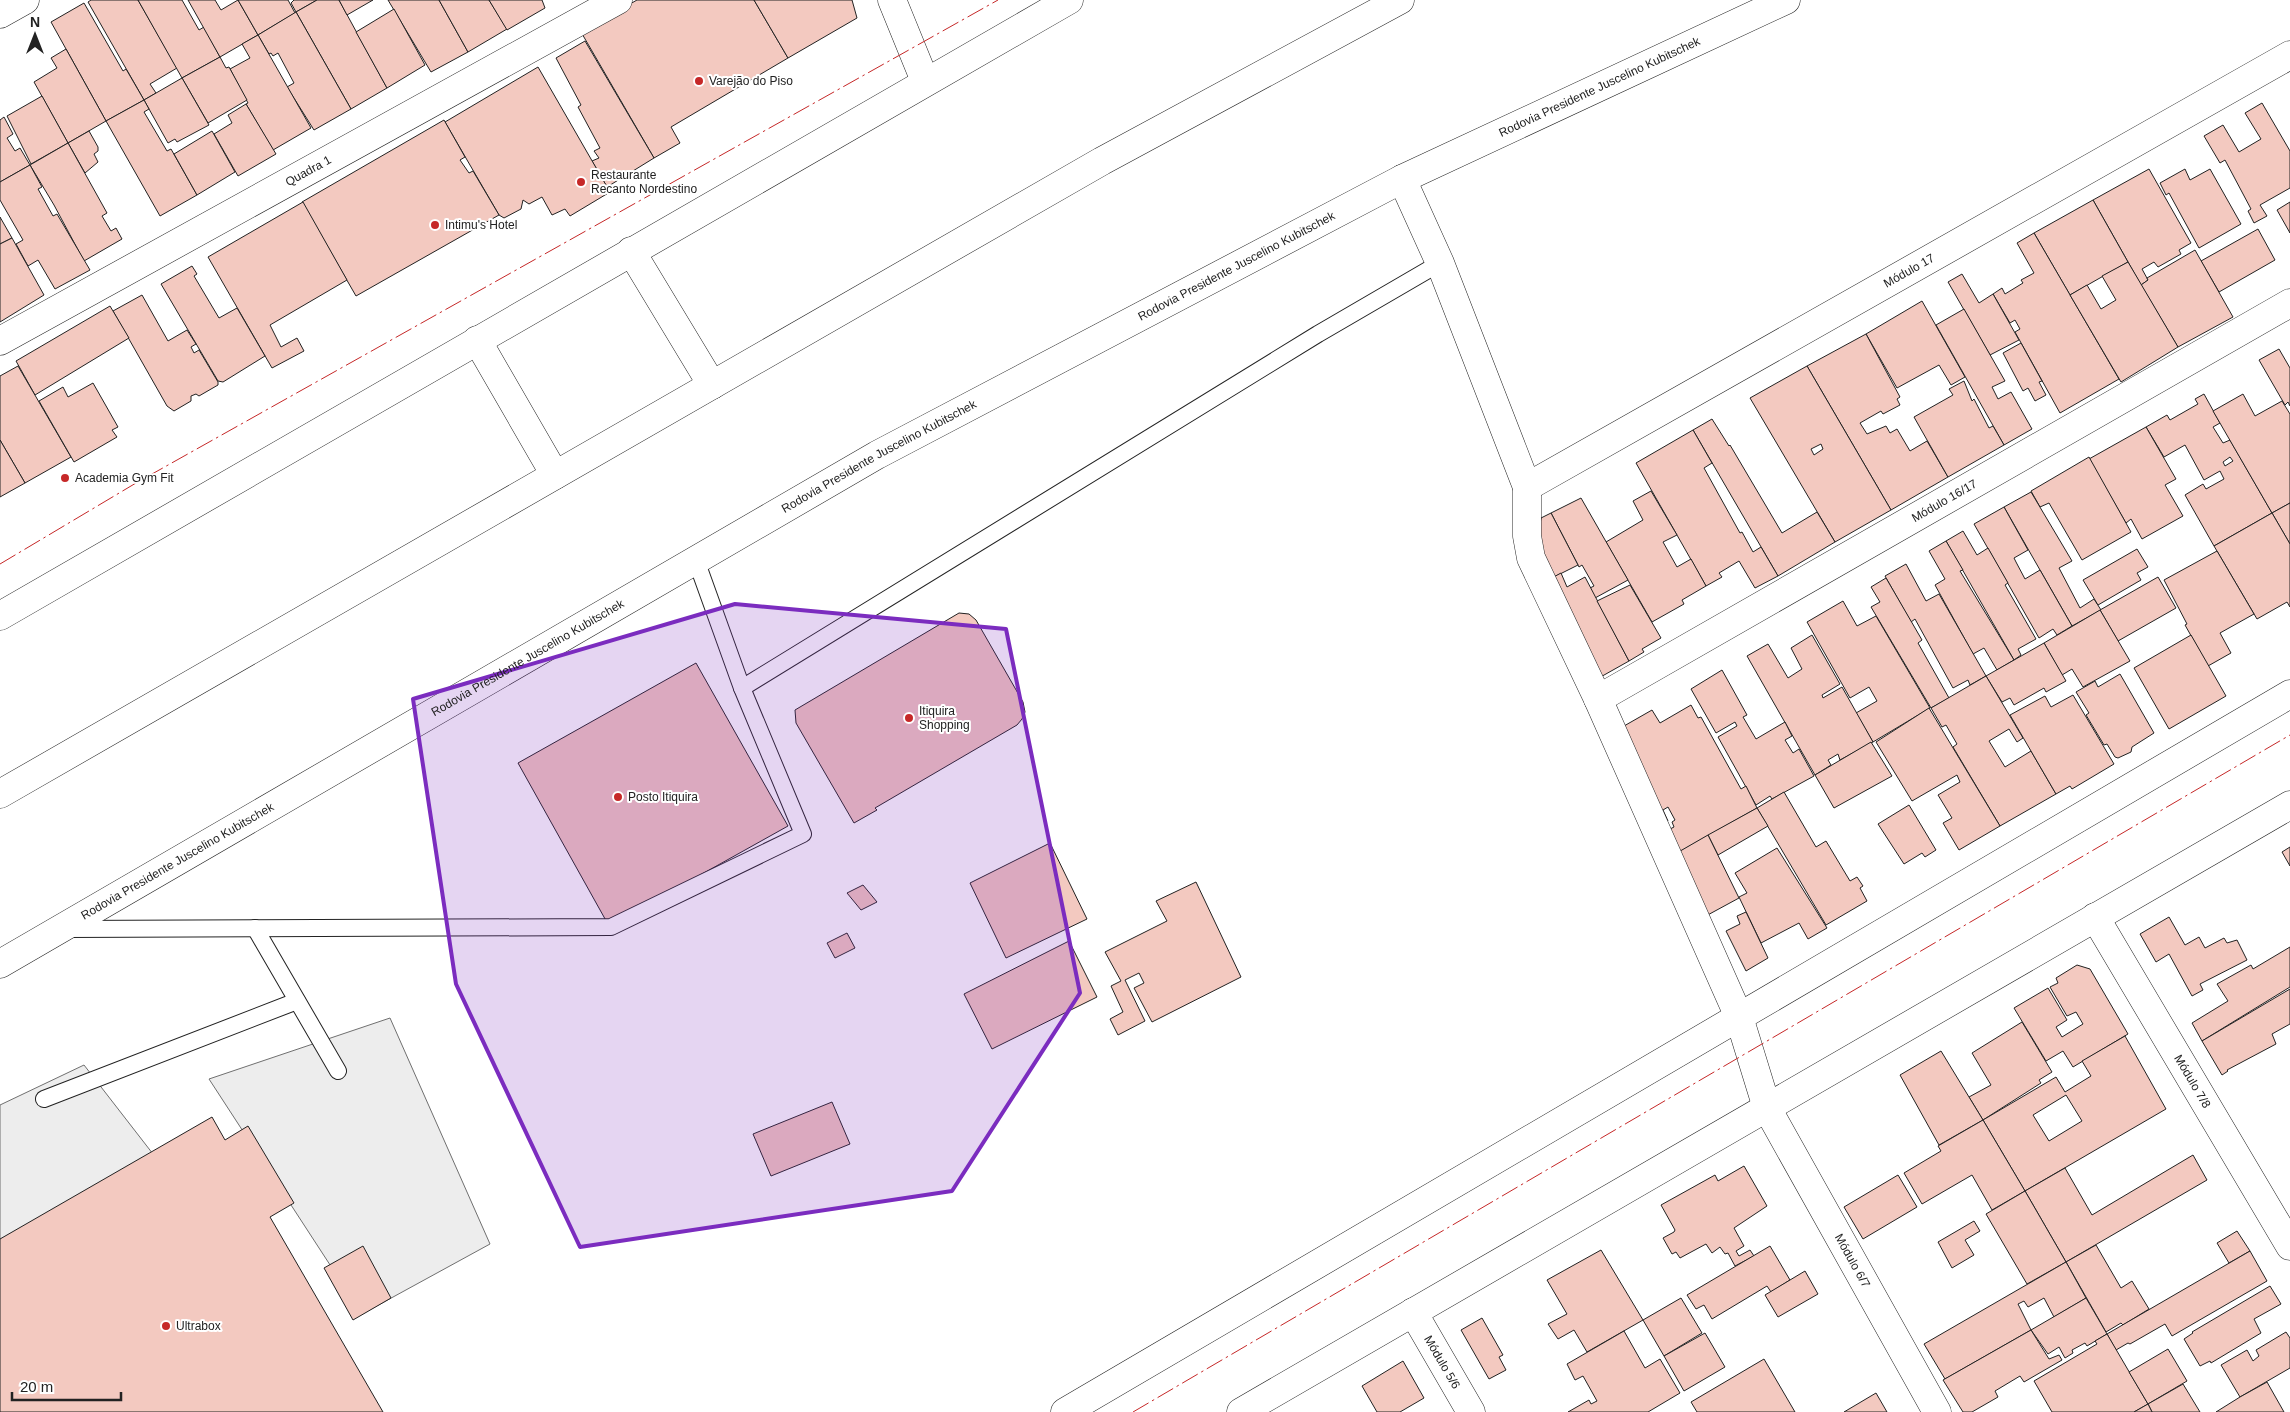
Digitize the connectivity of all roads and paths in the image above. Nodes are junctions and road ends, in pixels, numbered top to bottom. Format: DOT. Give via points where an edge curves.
graph roads {
  1 [pos="25,0"];
  2 [pos="618,0"];
  3 [pos="892,0"];
  4 [pos="1069,0"];
  5 [pos="1400,0"];
  6 [pos="1775,3"];
  7 [pos="0,14"];
  8 [pos="2290,54"];
  9 [pos="925,81"];
  10 [pos="1402,179"];
  11 [pos="631,251"];
  12 [pos="1440,264"];
  13 [pos="2290,304"];
  14 [pos="477,340"];
  15 [pos="0,341"];
  16 [pos="712,385"];
  17 [pos="555,475"];
  18 [pos="1527,487"];
  19 [pos="696,560"];
  20 [pos="0,616"];
  21 [pos="742,688"];
  22 [pos="2290,694"];
  23 [pos="1598,699"];
  24 [pos="0,794"];
  25 [pos="2290,805"];
  26 [pos="2095,917"];
  27 [pos="255,928"];
  28 [pos="59,930"];
  29 [pos="0,964"];
  30 [pos="297,1001"];
  31 [pos="1739,1017"];
  32 [pos="338,1071"];
  33 [pos="44,1099"];
  34 [pos="1767,1108"];
  35 [pos="2290,1246"];
  36 [pos="1413,1312"];
  37 [pos="1065,1412"];
  38 [pos="1241,1412"];
  39 [pos="1470,1412"];
  40 [pos="1937,1412"];
  1 -- 7 [label="main road"];
  2 -- 15 [label="main road, Quadra 1"];
  3 -- 9 [label="main road"];
  4 -- 9 [label="main road"];
  5 -- 16 [label="main road" via="1102,161"];
  6 -- 10 [label="main road, Rodovia Presidente Juscelino Kubitschek"];
  8 -- 18 [label="main road, Módulo 17"];
  9 -- 11 [label="main road"];
  10 -- 12 [label="main road"];
  10 -- 19 [label="main road, Rodovia Presidente Juscelino Kubitschek" via="877,455"];
  11 -- 14 [label="main road"];
  11 -- 16 [label="main road"];
  12 -- 18 [label="main road"];
  12 -- 21 [label="lane" via="1318,334"];
  13 -- 23 [label="main road, Módulo 16/17"];
  14 -- 17 [label="main road"];
  14 -- 20 [label="main road"];
  16 -- 17 [label="main road"];
  17 -- 24 [label="main road"];
  18 -- 23 [label="main road, Módulo 6/7" via="1527,536 1531,558"];
  19 -- 21 [label="lane"];
  19 -- 28 [label="main road, Rodovia Presidente Juscelino Kubitschek"];
  21 -- 27 [label="lane" via="803,834 612,927"];
  22 -- 31 [label="main road"];
  23 -- 31 [label="main road, Módulo 6/7"];
  25 -- 26 [label="main road"];
  26 -- 34 [label="main road"];
  26 -- 35 [label="main road, Módulo 7/8"];
  27 -- 28 [label="lane"];
  27 -- 30 [label="lane"];
  28 -- 29 [label="main road, Rodovia Presidente Juscelino Kubitschek"];
  30 -- 32 [label="lane"];
  30 -- 33 [label="lane"];
  31 -- 34 [label="main road, Módulo 6/7"];
  31 -- 37 [label="main road"];
  34 -- 36 [label="main road"];
  34 -- 40 [label="main road, Módulo 6/7"];
  36 -- 38 [label="main road"];
  36 -- 39 [label="main road, Módulo 5/6"];
}
